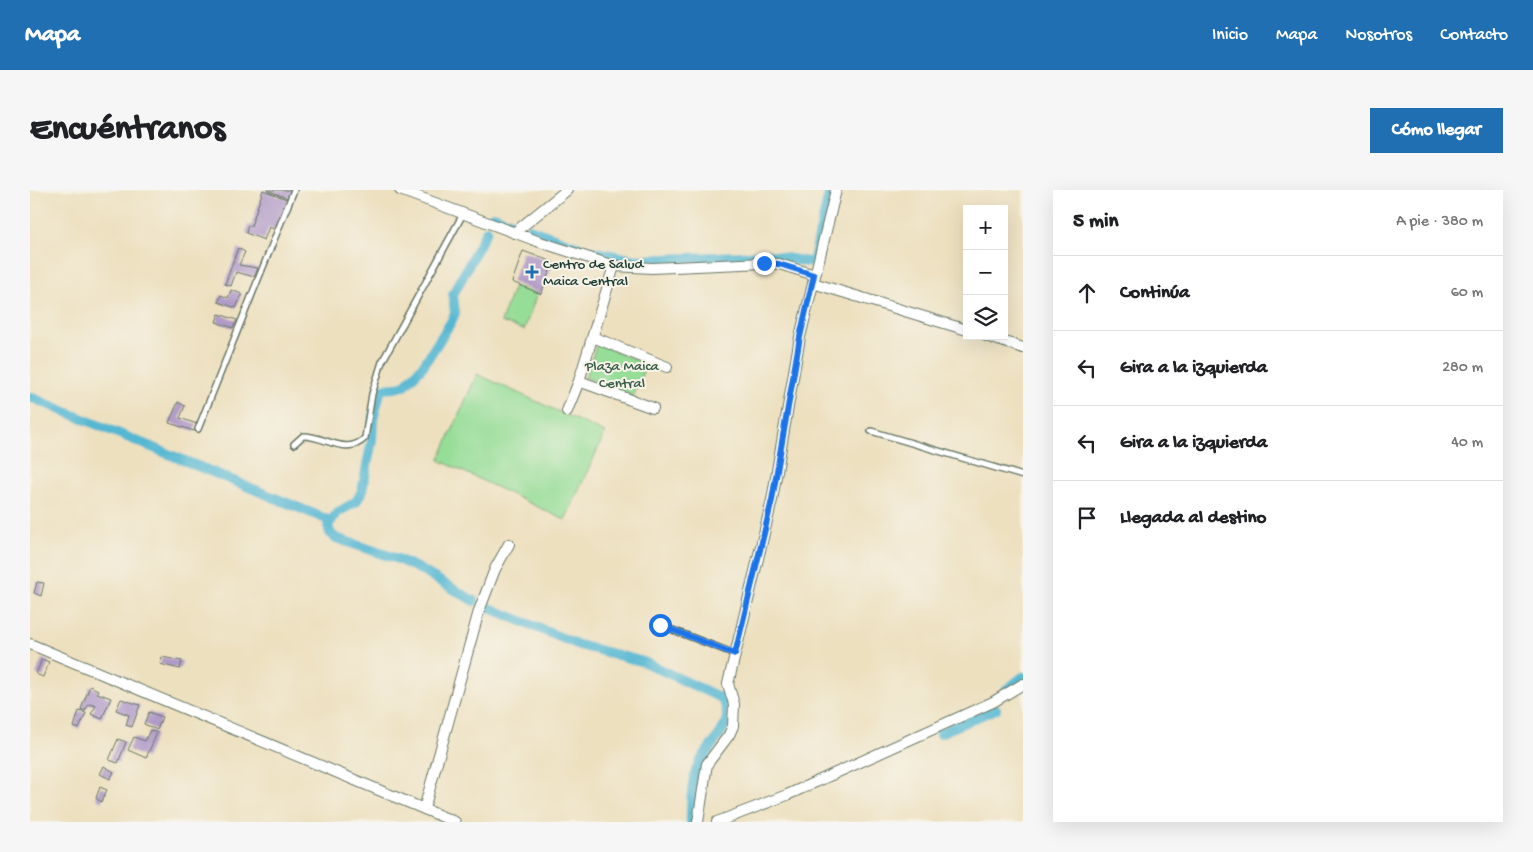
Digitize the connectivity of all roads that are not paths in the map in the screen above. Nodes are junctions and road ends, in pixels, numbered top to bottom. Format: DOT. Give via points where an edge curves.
graph roads {
  1 [pos="294,190"];
  2 [pos="400,190"];
  3 [pos="567,190"];
  4 [pos="836,190"];
  5 [pos="463,214"];
  6 [pos="514,233"];
  7 [pos="614,266"];
  8 [pos="814,279"];
  9 [pos="963,329"];
  10 [pos="593,337"];
  11 [pos="998,340"];
  12 [pos="1023,348"];
  13 [pos="668,367"];
  14 [pos="579,380"];
  15 [pos="653,408"];
  16 [pos="567,411"];
  17 [pos="198,429"];
  18 [pos="871,431"];
  19 [pos="294,444"];
  20 [pos="1023,476"];
  21 [pos="509,544"];
  22 [pos="660,625"];
  23 [pos="30,644"];
  24 [pos="735,654"];
  25 [pos="1023,684"];
  26 [pos="424,809"];
  27 [pos="455,822"];
  28 [pos="698,822"];
  29 [pos="717,822"];
  1 -- 17 [label="lane"];
  2 -- 5 [label="street"];
  3 -- 6 [label="street"];
  4 -- 8 [label="street"];
  5 -- 6 [label="street"];
  5 -- 19 [label="lane" via="382,362 365,438 354,445 339,445 303,436"];
  6 -- 7 [label="street"];
  7 -- 8 [label="street" via="652,268 764,263 779,264"];
  7 -- 10 [label="street"];
  8 -- 9 [label="street"];
  8 -- 24 [label="street" via="800,337 772,500"];
  10 -- 13 [label="street"];
  10 -- 14 [label="street"];
  11 -- 12 [label="street"];
  14 -- 15 [label="street"];
  14 -- 16 [label="street"];
  18 -- 20 [label="lane"];
  21 -- 26 [label="street" via="495,569 479,611"];
  22 -- 24 [label="lane"];
  23 -- 26 [label="street"];
  24 -- 28 [label="street" via="728,684 734,704 733,726 707,764"];
  25 -- 29 [label="street" via="993,702 787,795"];
  26 -- 27 [label="street"];
}
